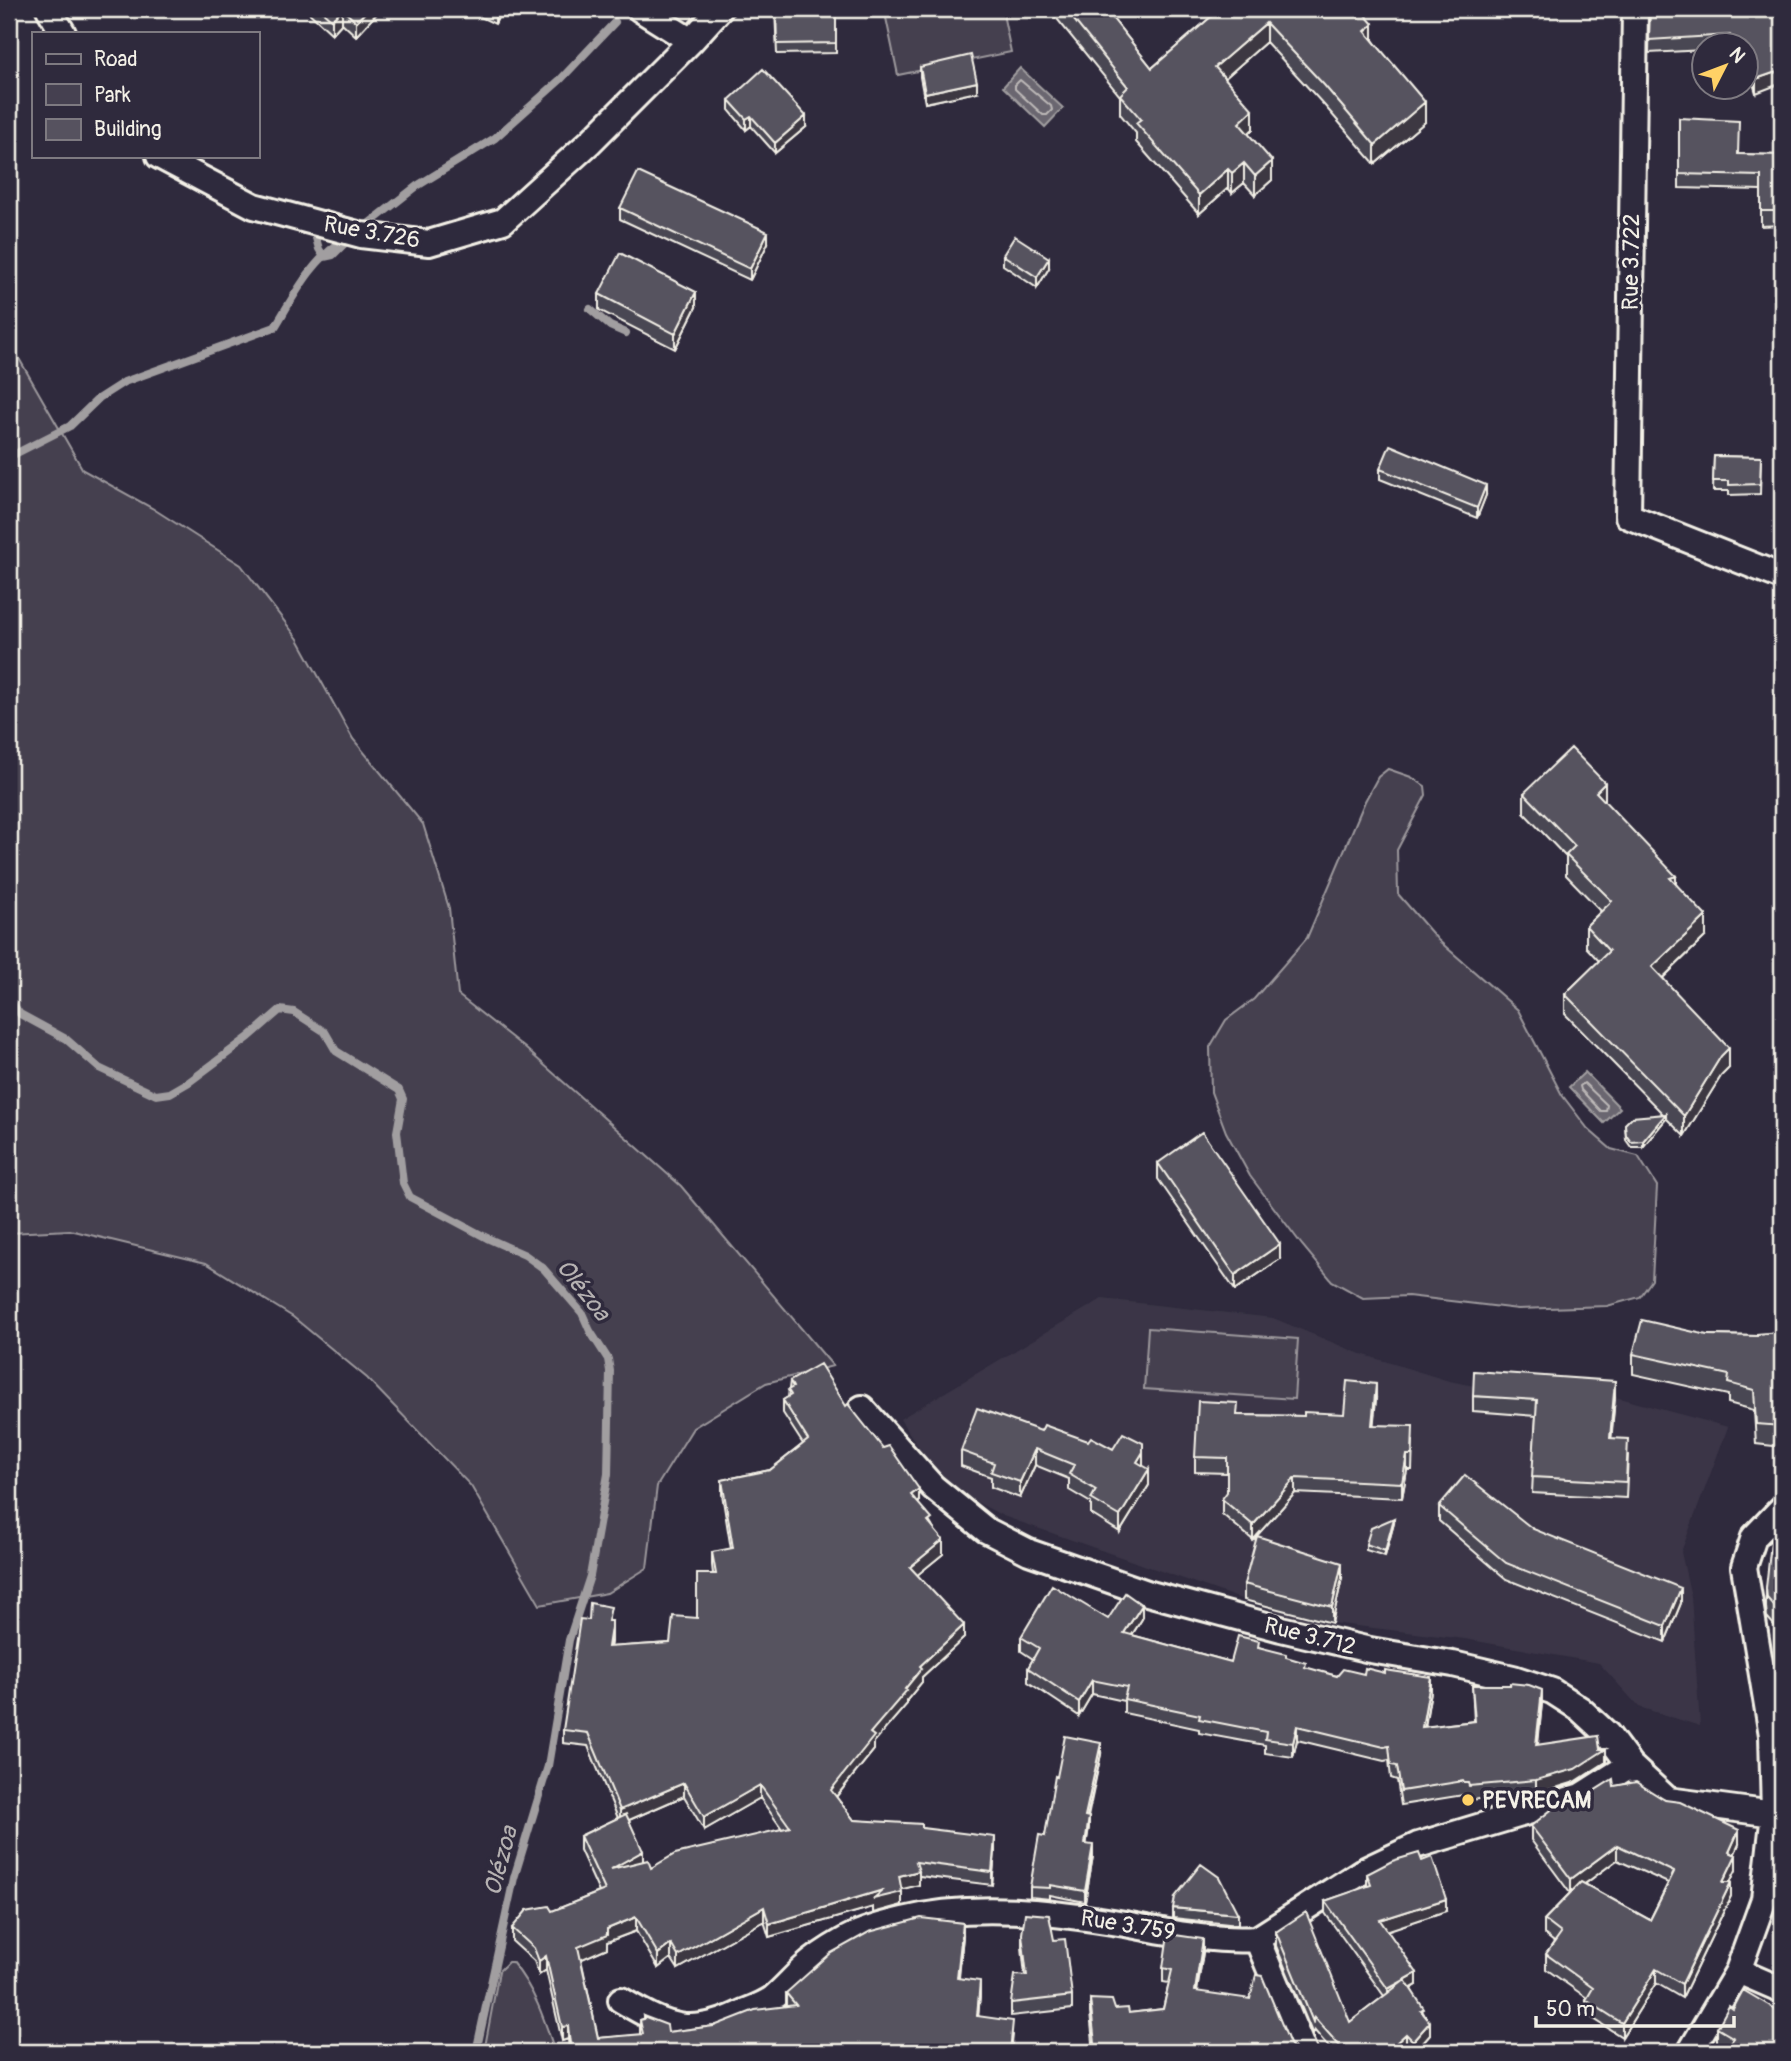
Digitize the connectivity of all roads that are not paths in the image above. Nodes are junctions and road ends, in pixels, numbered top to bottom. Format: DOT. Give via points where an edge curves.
graph roads {
  1 [pos="48,9"];
  2 [pos="640,9"];
  3 [pos="720,9"];
  4 [pos="1635,9"];
  5 [pos="62,32"];
  6 [pos="691,41"];
  7 [pos="163,158"];
  8 [pos="1782,577"];
  9 [pos="862,1408"];
  10 [pos="1782,1508"];
  11 [pos="1630,1765"];
  12 [pos="1774,1814"];
  13 [pos="1257,1939"];
  14 [pos="1738,1971"];
  15 [pos="1782,1990"];
  16 [pos="621,2000"];
  17 [pos="1304,2052"];
  18 [pos="1690,2052"];
  1 -- 5 [label="street"];
  2 -- 6 [label="street"];
  3 -- 6 [label="street, Rue 3.726"];
  4 -- 8 [label="street, Rue 3.722" via="1628,516"];
  6 -- 7 [label="street, Rue 3.726" via="503,221 429,243 361,235 254,206"];
  9 -- 11 [label="street, Rue 3.712" via="933,1487 986,1530 1029,1552 1147,1593 1281,1629 1453,1664 1552,1691 1607,1734"];
  10 -- 12 [label="street" via="1754,1537 1744,1567 1772,1735"];
  11 -- 12 [label="street, Rue 3.712" via="1668,1800"];
  11 -- 13 [label="street" via="1581,1796 1418,1845 1363,1871"];
  12 -- 14 [label="street" via="1764,1899"];
  13 -- 16 [label="street, Rue 3.759" via="1192,1936 1040,1912 946,1914 903,1920 845,1939 804,1968 772,1999 700,2028 673,2026"];
  13 -- 17 [label="street"];
  14 -- 15 [label="street"];
  14 -- 18 [label="street"];
}
